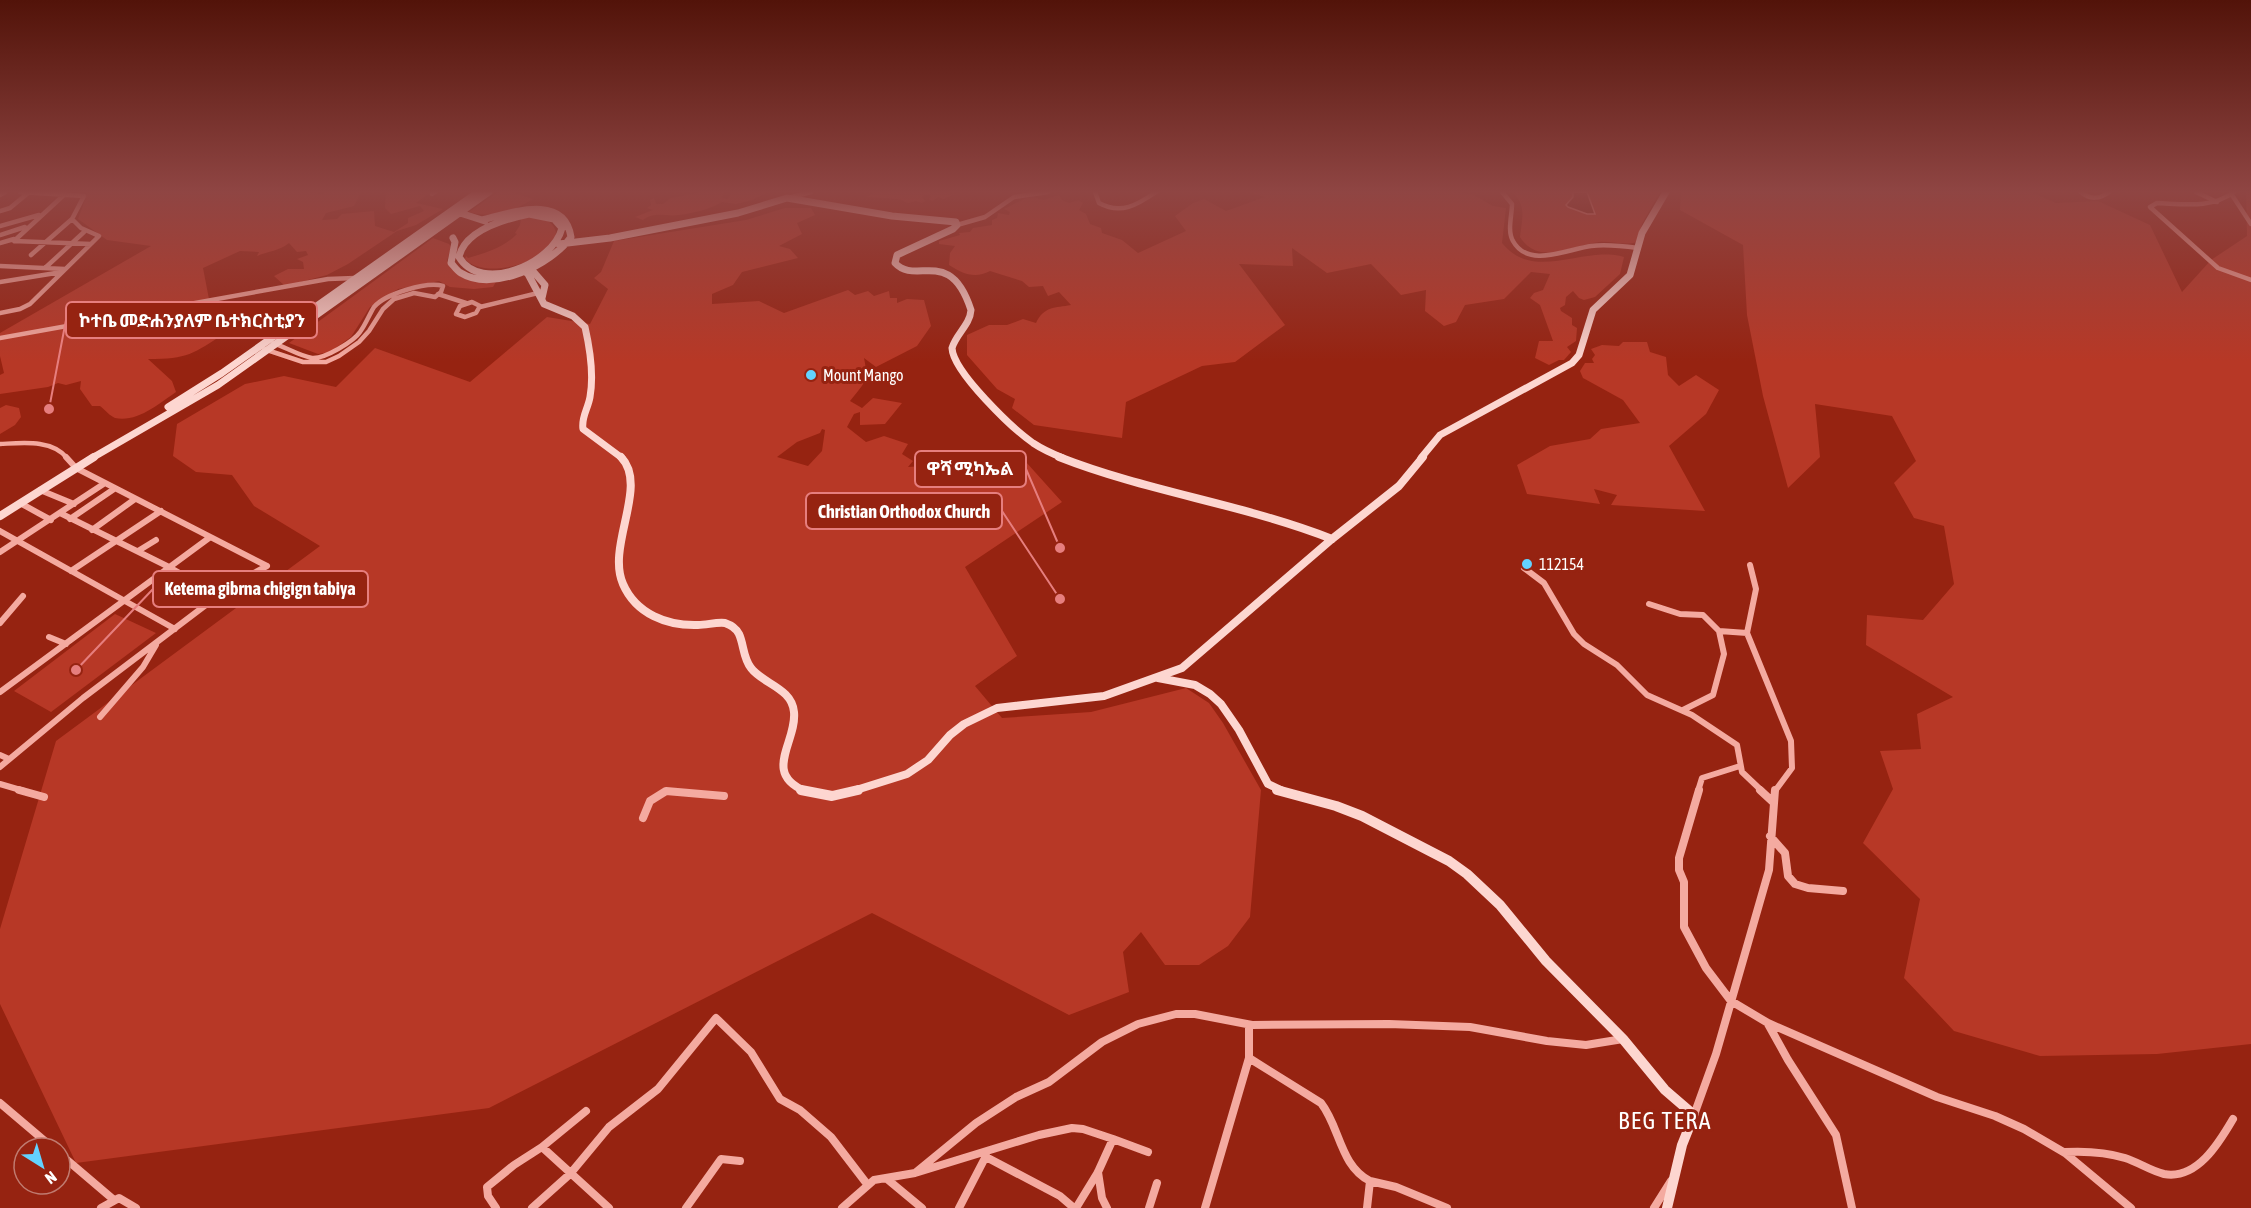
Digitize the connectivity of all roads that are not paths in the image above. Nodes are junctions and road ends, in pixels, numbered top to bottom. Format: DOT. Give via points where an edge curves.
graph roads {
  1 [pos="38,248"];
  2 [pos="66,248"];
  3 [pos="86,248"];
  4 [pos="398,248"];
  5 [pos="408,248"];
  6 [pos="461,248"];
  7 [pos="551,248"];
  8 [pos="563,248"];
  9 [pos="909,248"];
  10 [pos="1522,248"];
  11 [pos="1585,248"];
  12 [pos="1638,248"];
  13 [pos="2196,248"];
  14 [pos="454,249"];
  15 [pos="31,255"];
  16 [pos="0,266"];
  17 [pos="45,268"];
  18 [pos="528,268"];
  19 [pos="64,270"];
  20 [pos="355,278"];
  21 [pos="2251,280"];
  22 [pos="0,282"];
  23 [pos="438,294"];
  24 [pos="540,296"];
  25 [pos="466,303"];
  26 [pos="480,308"];
  27 [pos="0,313"];
  28 [pos="0,338"];
  29 [pos="267,340"];
  30 [pos="275,343"];
  31 [pos="258,347"];
  32 [pos="267,350"];
  33 [pos="130,432"];
  34 [pos="0,444"];
  35 [pos="74,467"];
  36 [pos="105,483"];
  37 [pos="114,489"];
  38 [pos="40,490"];
  39 [pos="135,499"];
  40 [pos="20,503"];
  41 [pos="74,504"];
  42 [pos="162,511"];
  43 [pos="60,513"];
  44 [pos="0,514"];
  45 [pos="51,519"];
  46 [pos="70,519"];
  47 [pos="92,530"];
  48 [pos="0,531"];
  49 [pos="209,538"];
  50 [pos="1332,538"];
  51 [pos="156,540"];
  52 [pos="18,541"];
  53 [pos="115,541"];
  54 [pos="138,551"];
  55 [pos="0,552"];
  56 [pos="1750,565"];
  57 [pos="169,567"];
  58 [pos="1524,568"];
  59 [pos="71,571"];
  60 [pos="219,595"];
  61 [pos="23,596"];
  62 [pos="123,602"];
  63 [pos="1648,604"];
  64 [pos="0,623"];
  65 [pos="175,629"];
  66 [pos="1719,632"];
  67 [pos="1747,633"];
  68 [pos="49,637"];
  69 [pos="66,644"];
  70 [pos="156,644"];
  71 [pos="1158,678"];
  72 [pos="0,692"];
  73 [pos="1683,710"];
  74 [pos="100,717"];
  75 [pos="0,755"];
  76 [pos="9,759"];
  77 [pos="1740,766"];
  78 [pos="0,767"];
  79 [pos="0,784"];
  80 [pos="724,796"];
  81 [pos="44,797"];
  82 [pos="1773,802"];
  83 [pos="643,818"];
  84 [pos="1770,836"];
  85 [pos="1843,891"];
  86 [pos="1731,1001"];
  87 [pos="1768,1023"];
  88 [pos="1249,1025"];
  89 [pos="1623,1039"];
  90 [pos="1250,1058"];
  91 [pos="0,1103"];
  92 [pos="586,1111"];
  93 [pos="1694,1114"];
  94 [pos="2232,1119"];
  95 [pos="39,1136"];
  96 [pos="1113,1139"];
  97 [pos="542,1147"];
  98 [pos="1148,1152"];
  99 [pos="2065,1153"];
  100 [pos="987,1154"];
  101 [pos="740,1161"];
  102 [pos="72,1164"];
  103 [pos="1098,1172"];
  104 [pos="915,1173"];
  105 [pos="570,1174"];
  106 [pos="1672,1178"];
  107 [pos="887,1179"];
  108 [pos="1370,1181"];
  109 [pos="1157,1183"];
  110 [pos="867,1184"];
  111 [pos="114,1200"];
  112 [pos="101,1208"];
  113 [pos="136,1208"];
  114 [pos="496,1208"];
  115 [pos="532,1208"];
  116 [pos="609,1208"];
  117 [pos="686,1208"];
  118 [pos="842,1208"];
  119 [pos="922,1208"];
  120 [pos="959,1208"];
  121 [pos="1075,1208"];
  122 [pos="1107,1208"];
  123 [pos="1149,1208"];
  124 [pos="1205,1208"];
  125 [pos="1367,1208"];
  126 [pos="1448,1208"];
  127 [pos="1654,1208"];
  128 [pos="1667,1208"];
  129 [pos="1852,1208"];
  130 [pos="2131,1208"];
  1 -- 15 [label="street"];
  2 -- 17 [label="street"];
  3 -- 19 [label="street"];
  4 -- 20 [label="main road"];
  5 -- 30 [label="main road"];
  6 -- 18 [label="main road" via="459,255 466,267 486,273"];
  7 -- 18 [label="main road"];
  8 -- 18 [label="main road"];
  9 -- 50 [label="main road" via="897,255 895,263 910,272 946,272 962,291 972,312 953,341 951,350 959,369 1033,443 1122,479 1253,512"];
  10 -- 11 [label="street" via="1549,255"];
  12 -- 50 [label="main road" via="1630,275 1593,310 1579,355 1572,363 1440,435 1399,486"];
  13 -- 21 [label="street" via="2218,268"];
  14 -- 18 [label="main road" via="450,262 464,275 496,278"];
  16 -- 17 [label="street"];
  17 -- 19 [label="street"];
  18 -- 24 [label="main road"];
  19 -- 22 [label="street"];
  19 -- 27 [label="street" via="26,307"];
  20 -- 28 [label="street" via="328,279"];
  20 -- 29 [label="main road"];
  23 -- 25 [label="street"];
  23 -- 30 [label="street" via="443,286 434,283 383,300 375,306 359,334 338,350 320,357 313,358"];
  23 -- 32 [label="street" via="430,298 411,293 393,300 364,337 326,362 307,363"];
  24 -- 26 [label="street"];
  24 -- 71 [label="main road" via="544,304 573,316 585,327 590,398 582,417 583,429 625,461 629,469 630,489 618,557 622,583 636,604 653,618 675,625 729,624 737,630 754,672 792,701 794,717 782,762 790,780 802,791 819,796 841,795 896,779 918,768 964,724 998,708 1104,696"];
  25 -- 26 [label="street" via="476,303"];
  25 -- 26 [label="street" via="457,308 456,314 476,314"];
  29 -- 30 [label="street"];
  29 -- 31 [label="main road"];
  30 -- 32 [label="main road"];
  31 -- 32 [label="street"];
  31 -- 33 [label="main road"];
  32 -- 33 [label="main road" via="218,385"];
  33 -- 35 [label="main road"];
  34 -- 35 [label="street" via="55,448"];
  35 -- 36 [label="street"];
  35 -- 38 [label="main road"];
  35 -- 44 [label="main road"];
  36 -- 37 [label="street"];
  36 -- 41 [label="street"];
  37 -- 39 [label="street"];
  37 -- 46 [label="street"];
  38 -- 40 [label="main road"];
  38 -- 41 [label="street"];
  39 -- 42 [label="street"];
  39 -- 47 [label="street"];
  40 -- 44 [label="main road"];
  40 -- 45 [label="street"];
  41 -- 43 [label="street"];
  42 -- 49 [label="street"];
  42 -- 53 [label="street"];
  43 -- 45 [label="street"];
  43 -- 46 [label="street"];
  45 -- 52 [label="street"];
  46 -- 47 [label="street"];
  47 -- 53 [label="street"];
  48 -- 52 [label="street"];
  49 -- 57 [label="street"];
  49 -- 60 [label="street" via="267,567"];
  50 -- 71 [label="main road" via="1205,651 1182,668"];
  51 -- 54 [label="street"];
  52 -- 55 [label="street"];
  52 -- 59 [label="street"];
  53 -- 54 [label="street"];
  53 -- 59 [label="street"];
  54 -- 57 [label="street"];
  56 -- 67 [label="street" via="1756,589"];
  57 -- 60 [label="street"];
  57 -- 62 [label="street"];
  58 -- 73 [label="street" via="1544,584 1578,639 1617,665 1647,694"];
  59 -- 62 [label="street"];
  60 -- 65 [label="street"];
  61 -- 64 [label="street"];
  62 -- 65 [label="street"];
  62 -- 69 [label="street"];
  63 -- 66 [label="street" via="1680,614 1703,615"];
  65 -- 70 [label="street"];
  66 -- 67 [label="street"];
  66 -- 73 [label="street" via="1724,654 1713,695"];
  67 -- 82 [label="street" via="1793,750 1792,768 1778,782"];
  68 -- 69 [label="street"];
  69 -- 72 [label="street"];
  70 -- 74 [label="street" via="143,667"];
  70 -- 76 [label="street"];
  71 -- 89 [label="main road" via="1197,686 1214,696 1228,713 1268,784 1275,789 1362,816 1467,874"];
  73 -- 77 [label="street" via="1737,745"];
  75 -- 76 [label="street"];
  76 -- 78 [label="street"];
  77 -- 82 [label="street" via="1744,775"];
  77 -- 86 [label="street" via="1702,778 1678,865 1684,882 1685,931"];
  79 -- 81 [label="street"];
  80 -- 83 [label="street" via="666,791 650,801"];
  82 -- 84 [label="street"];
  84 -- 85 [label="street" via="1785,853 1788,876 1795,884"];
  84 -- 86 [label="street" via="1769,870"];
  86 -- 87 [label="street"];
  86 -- 93 [label="street"];
  87 -- 99 [label="street" via="1936,1097 1995,1116"];
  87 -- 129 [label="street" via="1835,1135"];
  88 -- 89 [label="street" via="1471,1027 1594,1045"];
  88 -- 90 [label="street"];
  88 -- 104 [label="street" via="1177,1014 1116,1033 1047,1083 987,1115"];
  89 -- 93 [label="main road" via="1665,1090"];
  90 -- 108 [label="street" via="1321,1103 1354,1170"];
  90 -- 124 [label="street"];
  91 -- 95 [label="street"];
  92 -- 97 [label="street"];
  93 -- 106 [label="main road"];
  94 -- 99 [label="street" via="2216,1146 2184,1173 2165,1174 2133,1160 2089,1150"];
  96 -- 98 [label="street"];
  96 -- 100 [label="street" via="1072,1128"];
  96 -- 103 [label="street"];
  97 -- 105 [label="street"];
  97 -- 114 [label="street" via="487,1187 488,1197"];
  99 -- 130 [label="street"];
  100 -- 104 [label="street"];
  100 -- 120 [label="street"];
  100 -- 121 [label="street"];
  101 -- 117 [label="street" via="721,1159"];
  102 -- 111 [label="street"];
  103 -- 121 [label="street"];
  103 -- 122 [label="street"];
  104 -- 107 [label="street"];
  105 -- 110 [label="street" via="609,1127 658,1089 716,1018 751,1052 780,1099 800,1110 831,1137"];
  105 -- 115 [label="street"];
  105 -- 116 [label="street"];
  106 -- 127 [label="street"];
  106 -- 128 [label="main road"];
  107 -- 110 [label="street"];
  107 -- 119 [label="street"];
  108 -- 125 [label="street"];
  108 -- 126 [label="street"];
  109 -- 123 [label="street"];
  110 -- 118 [label="street"];
  111 -- 112 [label="street"];
  111 -- 113 [label="street" via="124,1198"];
}
